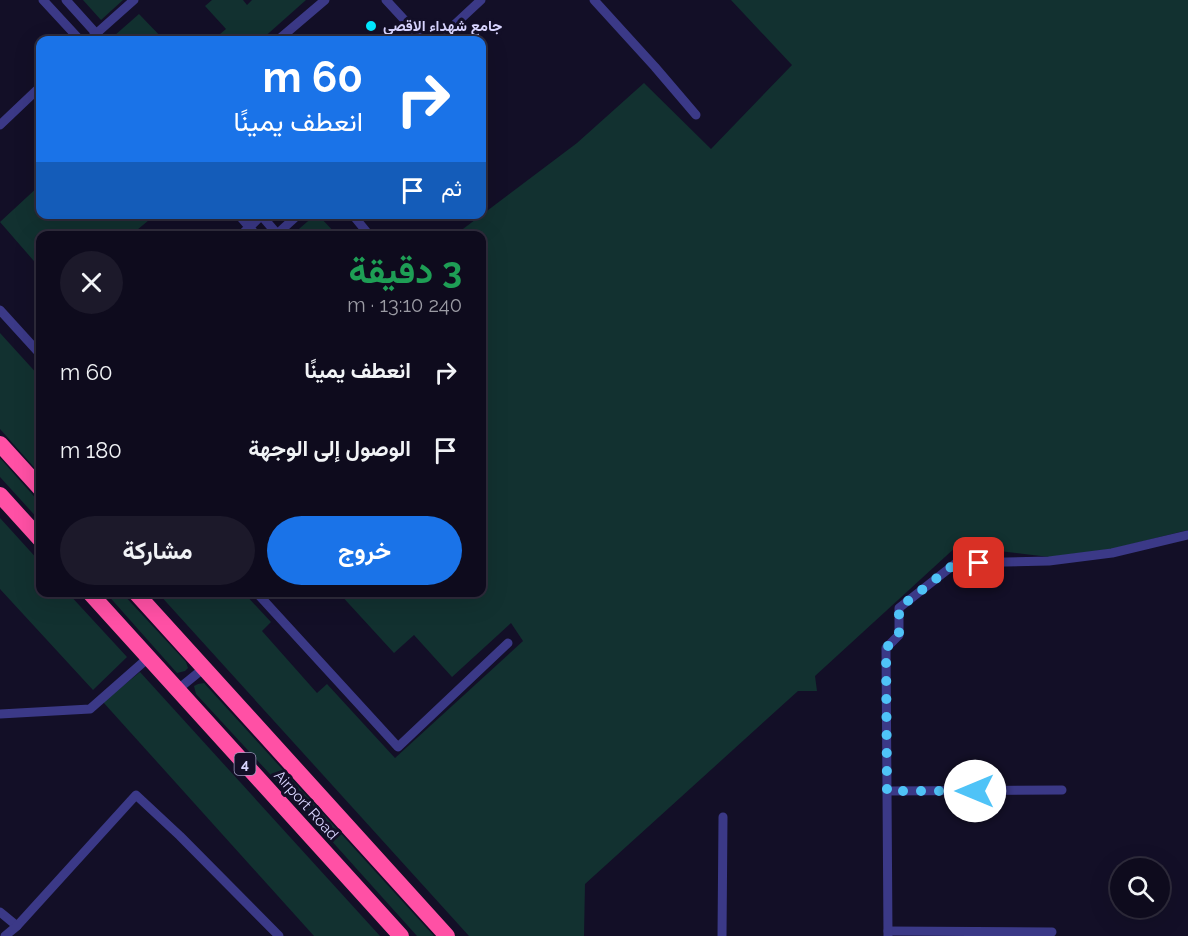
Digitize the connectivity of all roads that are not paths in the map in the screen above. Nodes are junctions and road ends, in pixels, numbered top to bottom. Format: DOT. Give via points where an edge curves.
graph roads {
  1 [pos="43,0"];
  2 [pos="66,0"];
  3 [pos="134,0"];
  4 [pos="325,0"];
  5 [pos="386,0"];
  6 [pos="481,0"];
  7 [pos="594,0"];
  8 [pos="76,36"];
  9 [pos="94,36"];
  10 [pos="98,36"];
  11 [pos="283,36"];
  12 [pos="419,36"];
  13 [pos="442,36"];
  14 [pos="36,91"];
  15 [pos="696,115"];
  16 [pos="0,125"];
  17 [pos="243,219"];
  18 [pos="257,219"];
  19 [pos="264,219"];
  20 [pos="294,219"];
  21 [pos="356,219"];
  22 [pos="250,227"];
  23 [pos="246,231"];
  24 [pos="253,231"];
  25 [pos="275,231"];
  26 [pos="282,231"];
  27 [pos="366,231"];
  28 [pos="0,310"];
  29 [pos="36,350"];
  30 [pos="0,444"];
  31 [pos="36,484"];
  32 [pos="0,496"];
  33 [pos="1188,535"];
  34 [pos="36,536"];
  35 [pos="93,597"];
  36 [pos="140,597"];
  37 [pos="261,597"];
  38 [pos="508,643"];
  39 [pos="148,658"];
  40 [pos="204,668"];
  41 [pos="177,690"];
  42 [pos="0,714"];
  43 [pos="1062,790"];
  44 [pos="887,791"];
  45 [pos="723,817"];
  46 [pos="0,912"];
  47 [pos="17,926"];
  48 [pos="1052,932"];
  49 [pos="888,934"];
  50 [pos="5,936"];
  51 [pos="279,936"];
  52 [pos="401,936"];
  53 [pos="447,936"];
  54 [pos="722,936"];
  1 -- 8 [label="street"];
  2 -- 9 [label="street"];
  3 -- 10 [label="street"];
  4 -- 11 [label="street"];
  5 -- 12 [label="street"];
  6 -- 13 [label="street"];
  7 -- 15 [label="street"];
  14 -- 16 [label="street"];
  17 -- 22 [label="street"];
  18 -- 22 [label="street"];
  19 -- 25 [label="street"];
  20 -- 26 [label="street"];
  21 -- 27 [label="street"];
  22 -- 23 [label="street"];
  22 -- 24 [label="street"];
  28 -- 29 [label="street"];
  30 -- 31 [label="highway"];
  32 -- 34 [label="highway"];
  33 -- 44 [label="street" via="1112,553 1060,560 956,563 899,608 899,635 886,648"];
  35 -- 39 [label="highway, Airport Road / 4"];
  36 -- 40 [label="highway, Airport Road / 4"];
  37 -- 38 [label="street" via="398,747"];
  39 -- 41 [label="highway, Airport Road / 4"];
  39 -- 42 [label="street" via="90,709"];
  40 -- 41 [label="street"];
  40 -- 53 [label="highway, Airport Road / 4"];
  41 -- 52 [label="highway, Airport Road / 4"];
  43 -- 44 [label="street"];
  44 -- 49 [label="street"];
  45 -- 54 [label="street"];
  46 -- 47 [label="street"];
  47 -- 50 [label="street"];
  47 -- 51 [label="street" via="136,795"];
  48 -- 49 [label="street"];
}
